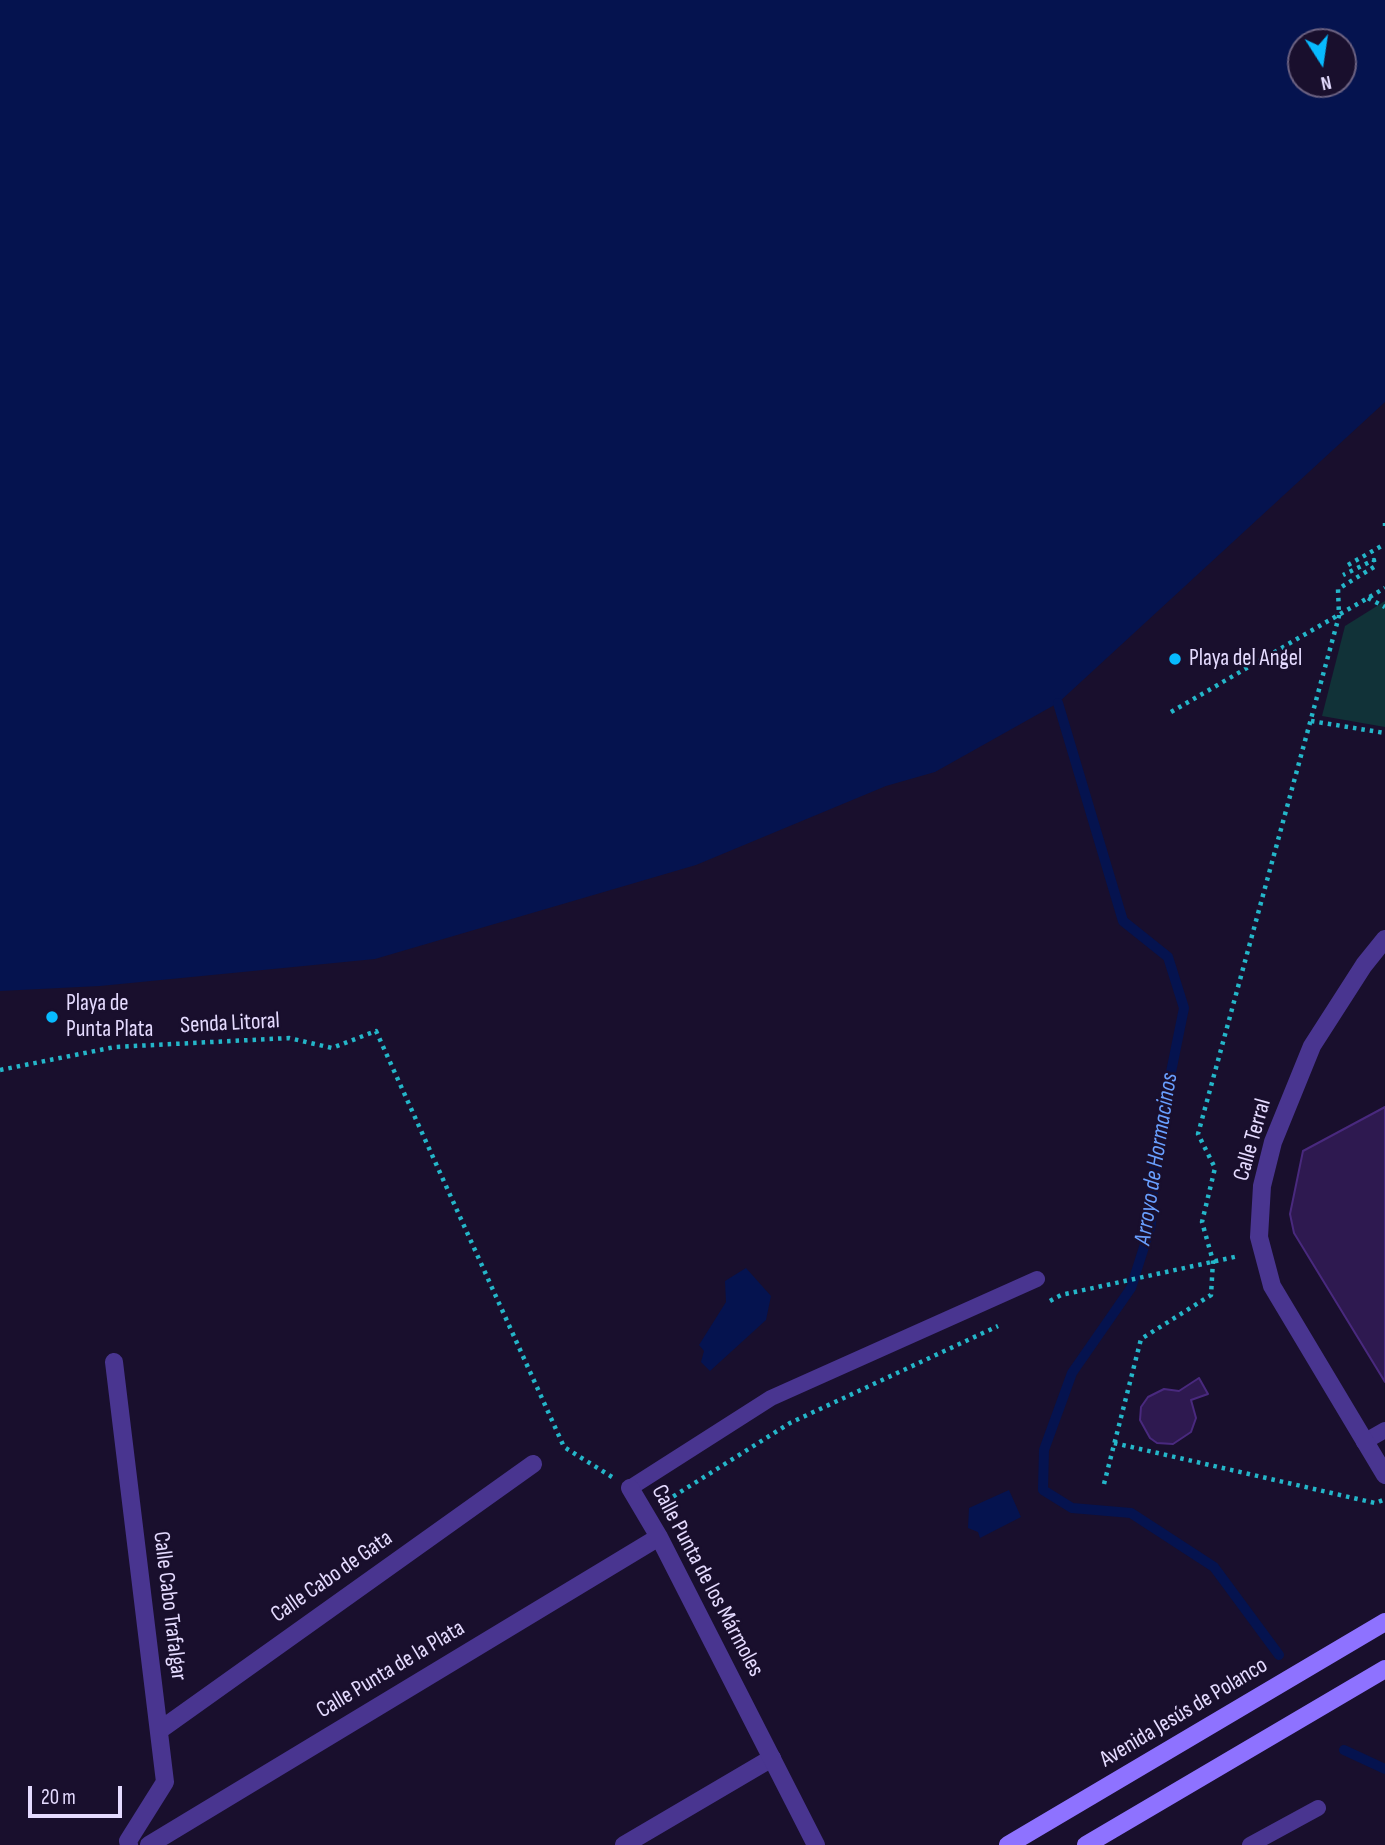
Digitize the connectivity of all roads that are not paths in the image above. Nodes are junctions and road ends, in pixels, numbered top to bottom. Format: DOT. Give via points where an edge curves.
graph roads {
  1 [pos="1385,939"];
  2 [pos="1037,1279"];
  3 [pos="114,1362"];
  4 [pos="1385,1430"];
  5 [pos="1364,1442"];
  6 [pos="533,1464"];
  7 [pos="1385,1475"];
  8 [pos="630,1488"];
  9 [pos="659,1537"];
  10 [pos="1385,1622"];
  11 [pos="1385,1669"];
  12 [pos="160,1730"];
  13 [pos="772,1758"];
  14 [pos="1318,1808"];
  15 [pos="129,1845"];
  16 [pos="149,1845"];
  17 [pos="624,1845"];
  18 [pos="816,1845"];
  19 [pos="1009,1845"];
  20 [pos="1086,1845"];
  21 [pos="1250,1845"];
  1 -- 5 [label="street, Calle Terral" via="1312,1046 1273,1142 1262,1186 1259,1237 1272,1286"];
  2 -- 8 [label="lane, Calle Punta de los Mármoles" via="771,1398"];
  3 -- 12 [label="street, Calle Cabo Trafalgar"];
  4 -- 5 [label="lane"];
  5 -- 7 [label="street, Calle Terral"];
  6 -- 12 [label="street, Calle Cabo de Gata"];
  8 -- 9 [label="street, Calle Punta de los Mármoles"];
  9 -- 13 [label="street, Calle Punta de los Mármoles"];
  9 -- 16 [label="street, Calle Punta de la Plata"];
  10 -- 19 [label="main road, Avenida Jesús de Polanco"];
  11 -- 20 [label="main road"];
  12 -- 15 [label="street, Calle Cabo Trafalgar" via="165,1782"];
  13 -- 17 [label="street"];
  13 -- 18 [label="street, Calle Punta de los Mármoles"];
  14 -- 21 [label="lane"];
}
